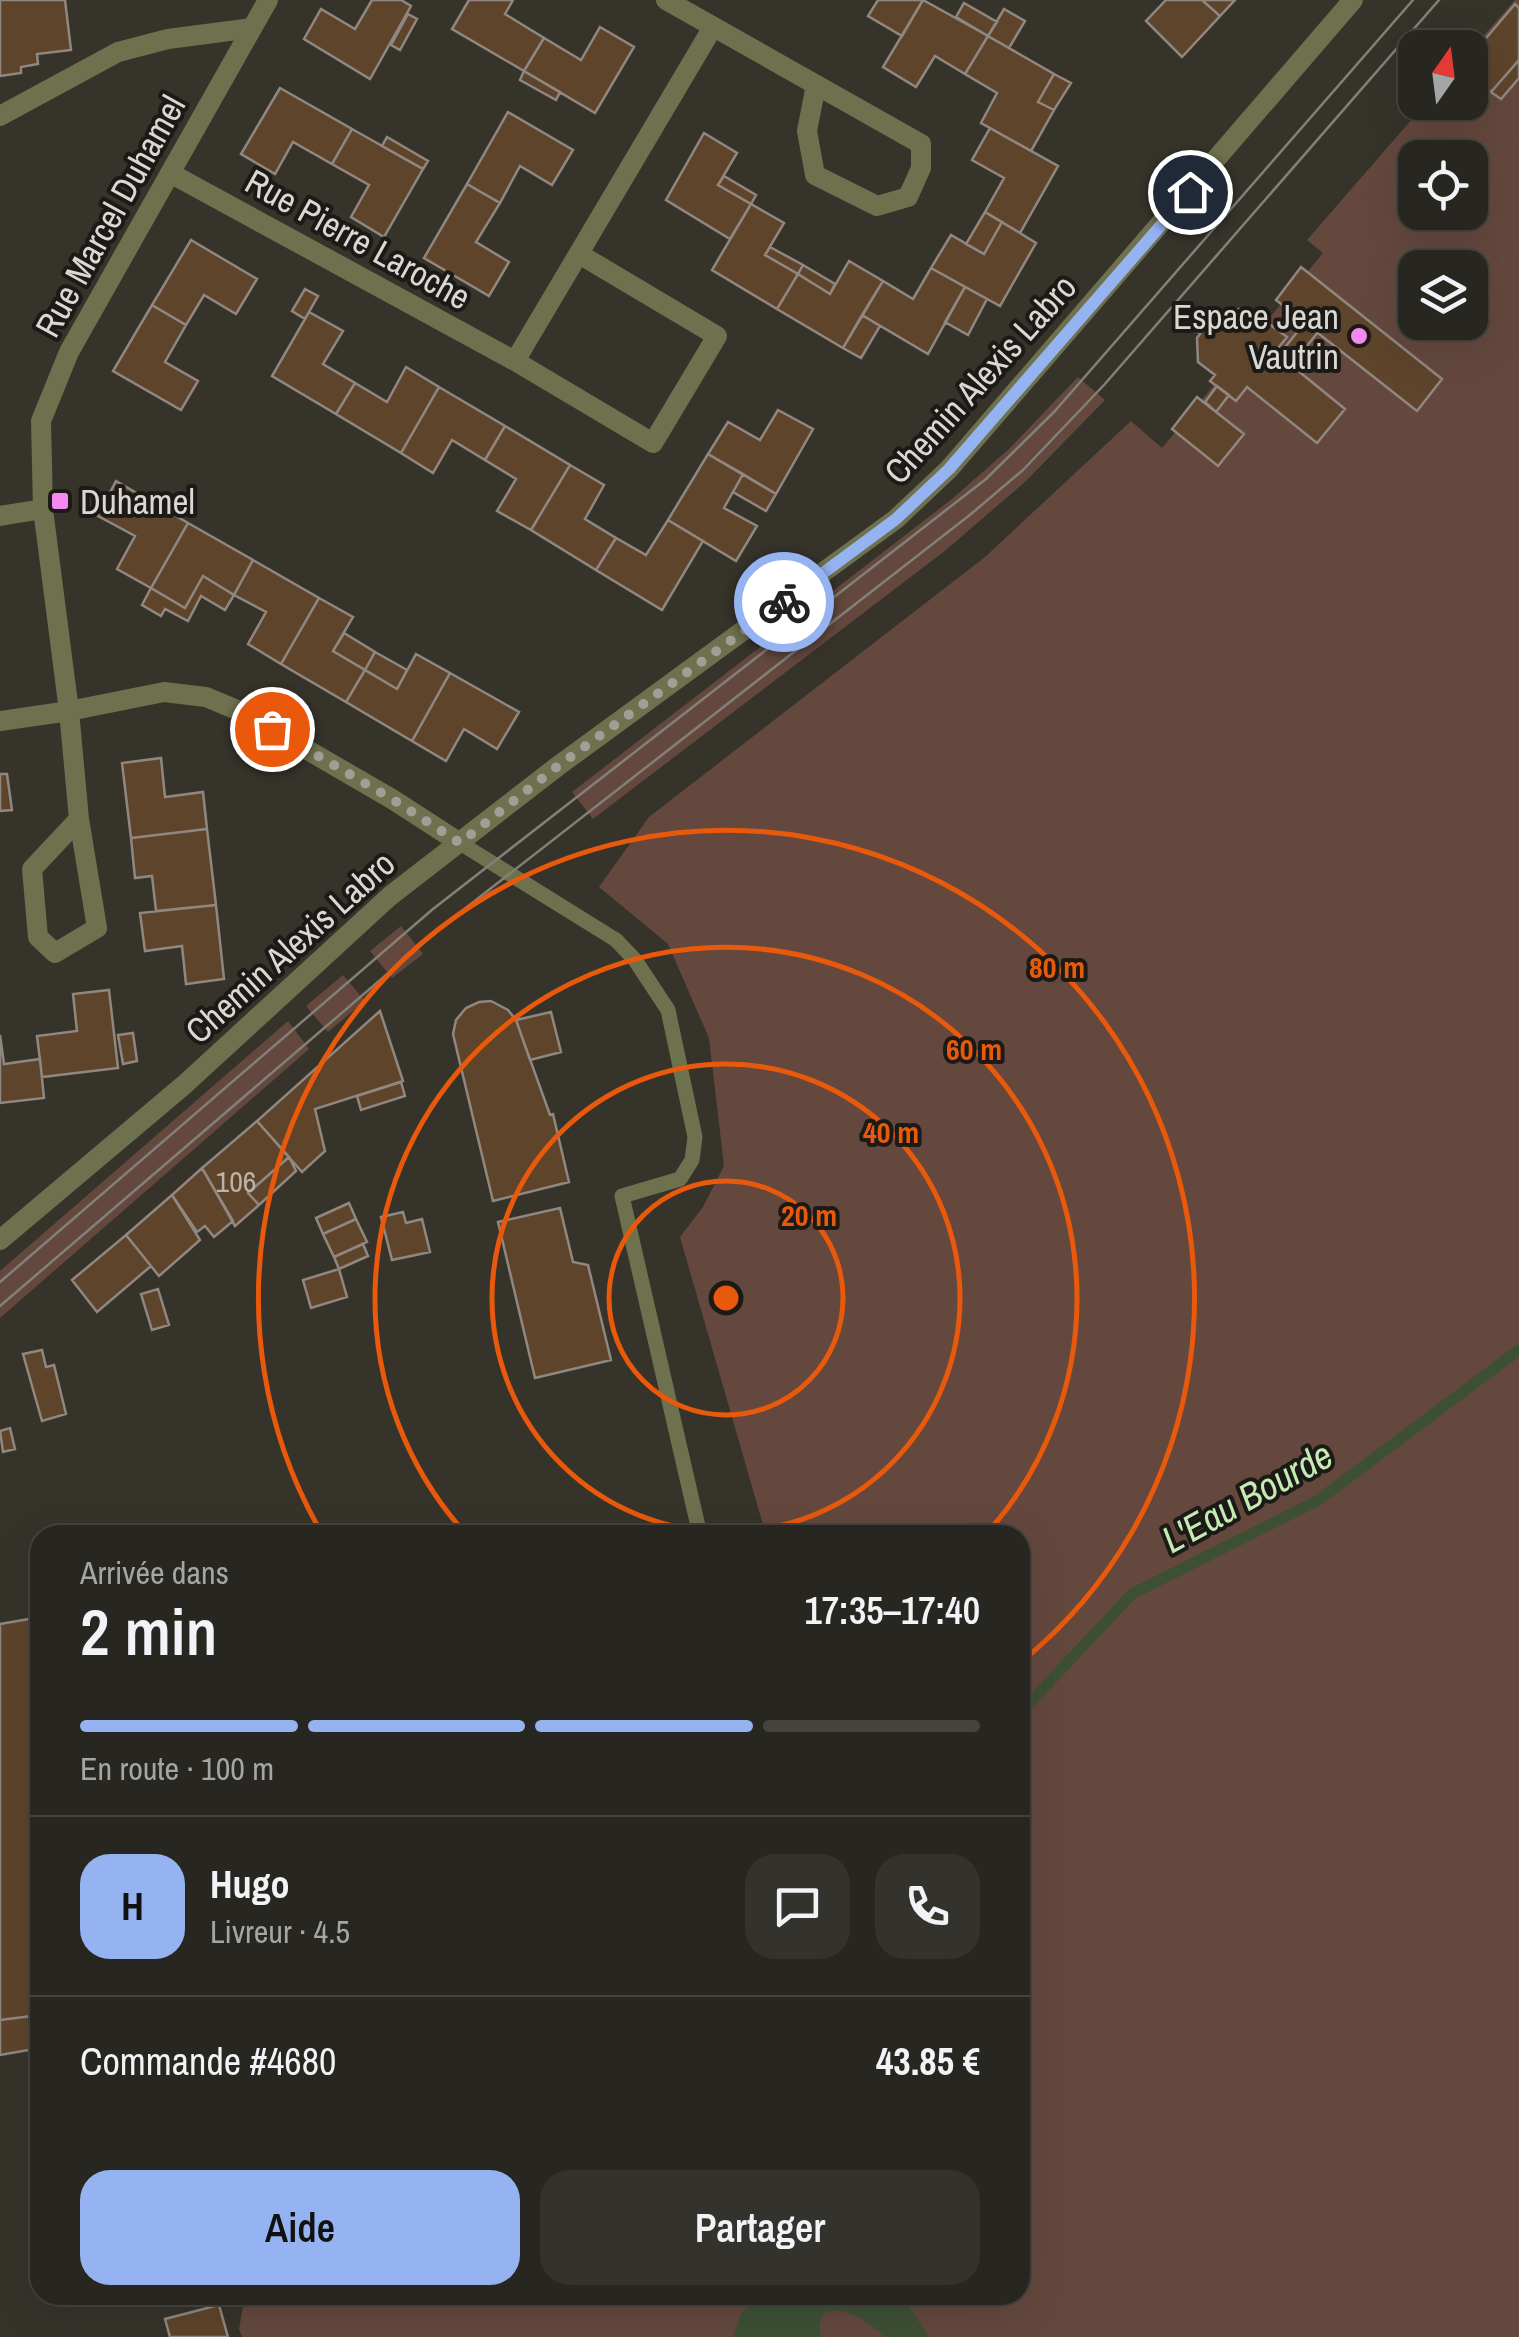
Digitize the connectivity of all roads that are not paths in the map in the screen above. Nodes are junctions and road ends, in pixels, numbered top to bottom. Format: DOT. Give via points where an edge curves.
graph roads {
  1 [pos="268,0"];
  2 [pos="666,0"];
  3 [pos="1353,0"];
  4 [pos="714,27"];
  5 [pos="252,28"];
  6 [pos="816,85"];
  7 [pos="0,116"];
  8 [pos="170,173"];
  9 [pos="579,254"];
  10 [pos="515,361"];
  11 [pos="43,509"];
  12 [pos="0,516"];
  13 [pos="69,712"];
  14 [pos="0,721"];
  15 [pos="79,819"];
  16 [pos="460,843"];
  17 [pos="0,1240"];
  18 [pos="698,1525"];
  1 -- 5 [label="street, Rue Marcel Duhamel"];
  2 -- 4 [label="street"];
  3 -- 16 [label="street, Chemin Alexis Labro" via="949,469 896,519"];
  4 -- 6 [label="street"];
  4 -- 9 [label="street"];
  5 -- 7 [label="street" via="118,52"];
  5 -- 8 [label="street, Rue Marcel Duhamel"];
  6 -- 6 [label="street" via="921,144 921,168 908,196 877,206 816,175 807,131"];
  8 -- 10 [label="street, Rue Pierre Laroche"];
  8 -- 11 [label="street, Rue Marcel Duhamel" via="68,352 41,421"];
  9 -- 10 [label="street"];
  9 -- 10 [label="street, Rue Pierre Laroche" via="717,336 653,443"];
  11 -- 12 [label="street"];
  11 -- 13 [label="street, Rue Marcel Duhamel"];
  13 -- 14 [label="street"];
  13 -- 15 [label="street, Rue Marcel Duhamel"];
  13 -- 16 [label="street" via="164,692 206,698 242,712"];
  15 -- 15 [label="street, Rue Marcel Duhamel" via="97,928 55,953 38,937 32,869"];
  16 -- 17 [label="street, Chemin Alexis Labro" via="390,896 184,1085"];
  16 -- 18 [label="lane" via="616,940 668,1010 695,1137 692,1160 680,1178 622,1196"];
}
